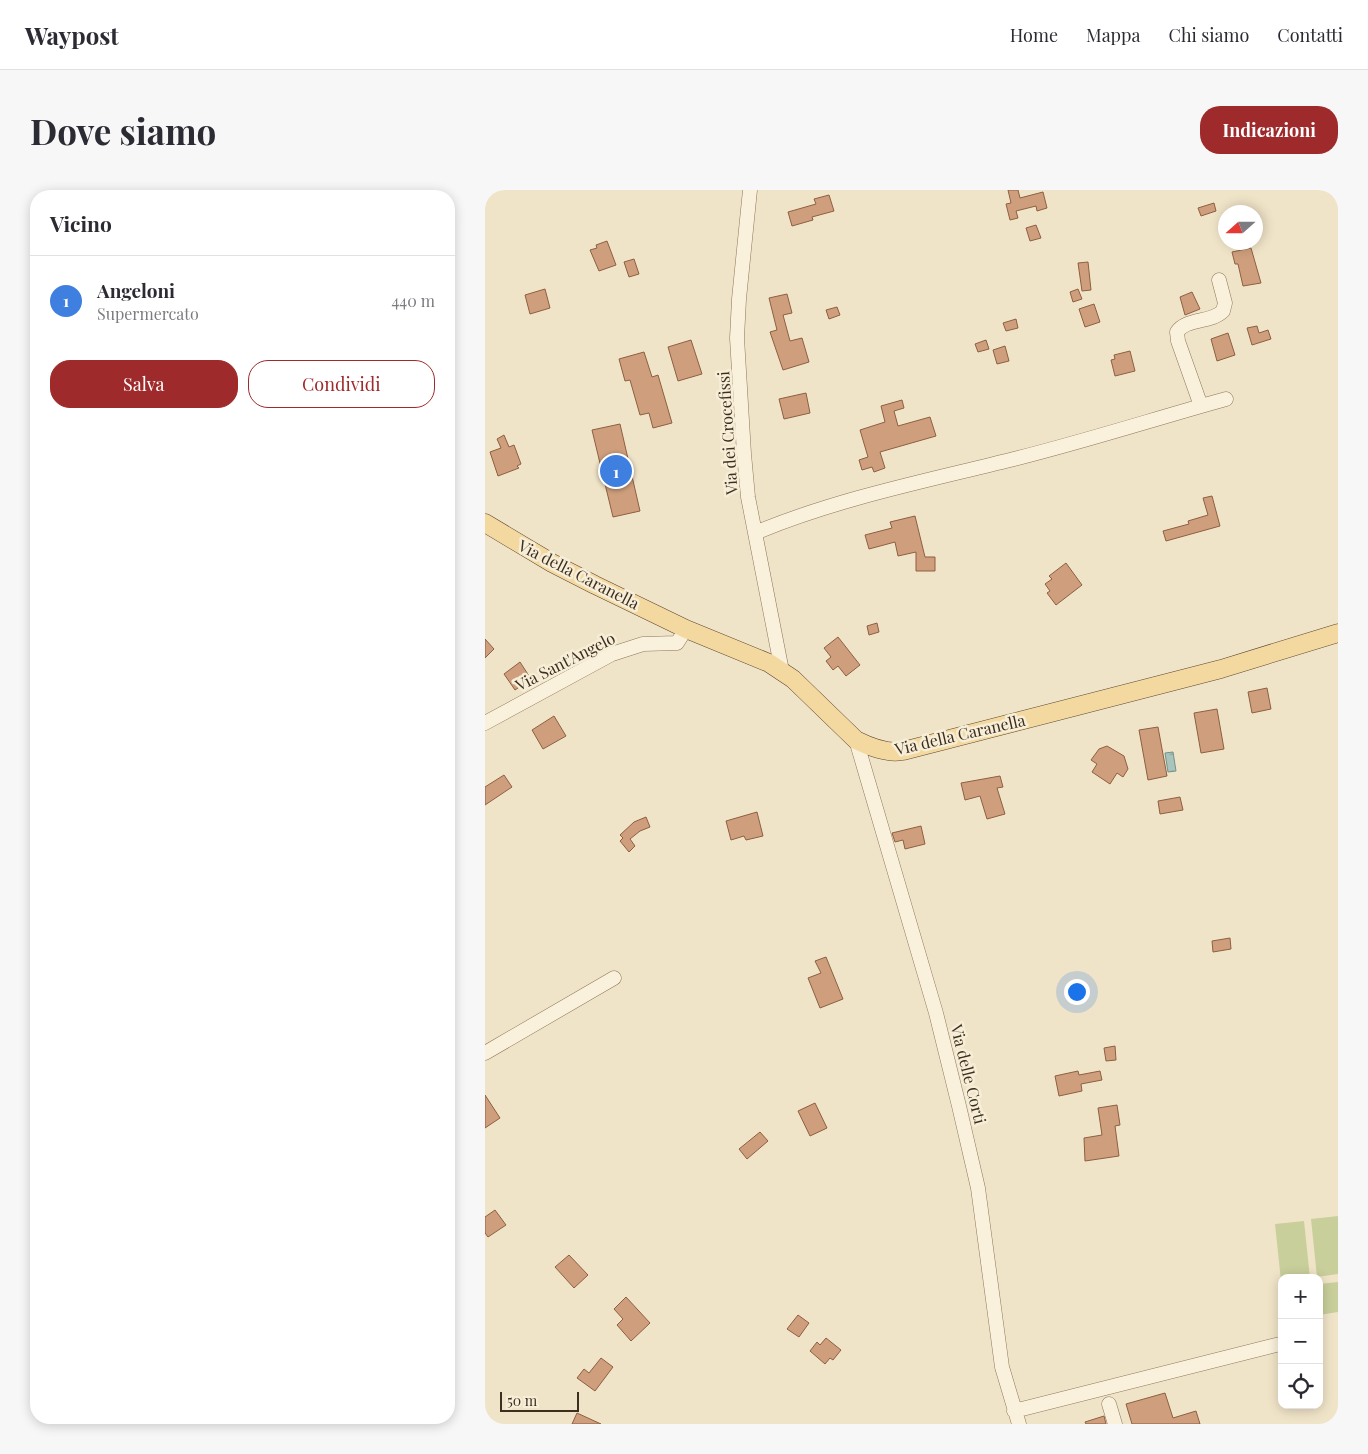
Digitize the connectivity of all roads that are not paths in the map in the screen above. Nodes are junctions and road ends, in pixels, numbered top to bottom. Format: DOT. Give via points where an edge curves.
graph roads {
  1 [pos="750,190"];
  2 [pos="1219,280"];
  3 [pos="1226,399"];
  4 [pos="1201,406"];
  5 [pos="485,523"];
  6 [pos="755,533"];
  7 [pos="686,628"];
  8 [pos="1338,633"];
  9 [pos="782,670"];
  10 [pos="485,723"];
  11 [pos="856,740"];
  12 [pos="614,978"];
  13 [pos="485,1053"];
  14 [pos="1278,1345"];
  15 [pos="1109,1404"];
  16 [pos="1017,1418"];
  17 [pos="1115,1424"];
  1 -- 6 [label="street, Via dei Crocefissi" via="737,338 745,462"];
  2 -- 4 [label="street" via="1225,303 1223,312 1181,327 1177,335"];
  3 -- 4 [label="street"];
  4 -- 6 [label="street" via="1043,451 917,482 785,520"];
  5 -- 7 [label="main road, Via della Caranella" via="559,567"];
  6 -- 9 [label="street, Via dei Crocefissi"];
  7 -- 9 [label="main road, Via della Caranella"];
  7 -- 10 [label="street, Via Sant'Angelo" via="677,643 643,644 612,654"];
  8 -- 11 [label="main road, Via della Caranella" via="1221,669 903,751 886,751"];
  9 -- 11 [label="main road, Via della Caranella"];
  11 -- 16 [label="street, Via delle Corti" via="936,1013 959,1106 978,1188 1002,1367"];
  12 -- 13 [label="street"];
  14 -- 16 [label="street"];
  15 -- 17 [label="street"];
}
